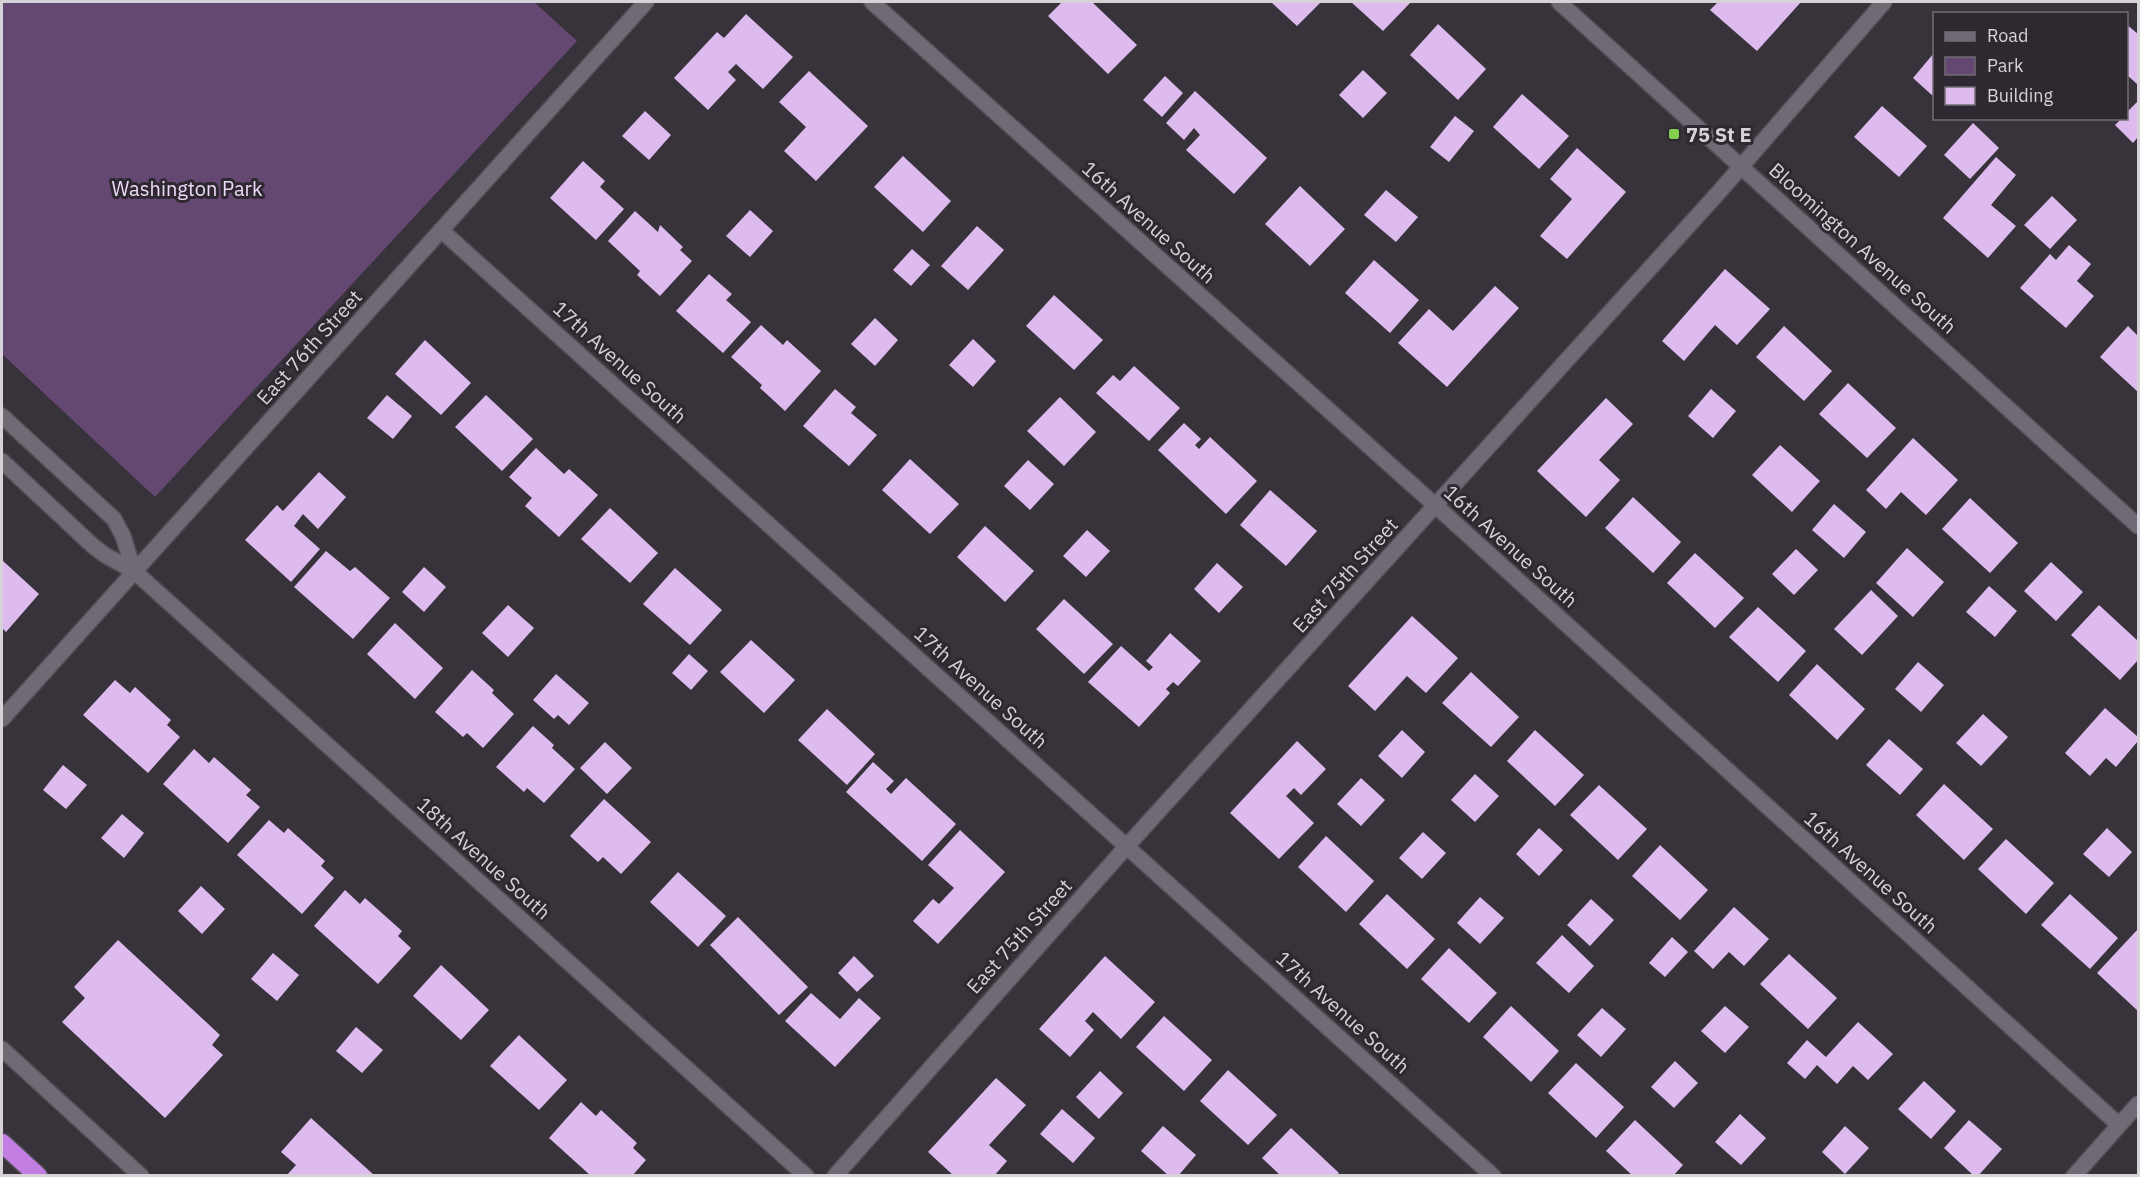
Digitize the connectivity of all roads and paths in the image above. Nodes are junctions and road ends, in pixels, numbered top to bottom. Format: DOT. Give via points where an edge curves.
graph roads {
  1 [pos="646,2"];
  2 [pos="872,2"];
  3 [pos="1559,2"];
  4 [pos="1884,2"];
  5 [pos="1741,166"];
  6 [pos="441,230"];
  7 [pos="2,416"];
  8 [pos="2,461"];
  9 [pos="1436,506"];
  10 [pos="2139,526"];
  11 [pos="134,571"];
  12 [pos="2,719"];
  13 [pos="1127,846"];
  14 [pos="2,1049"];
  15 [pos="2139,1104"];
  16 [pos="2120,1125"];
  17 [pos="2,1143"];
  18 [pos="38,1176"];
  19 [pos="141,1176"];
  20 [pos="806,1176"];
  21 [pos="835,1176"];
  22 [pos="1493,1176"];
  23 [pos="2074,1176"];
  1 -- 6 [label="street, East 76th Street"];
  2 -- 9 [label="street, 16th Avenue South"];
  3 -- 5 [label="street, Bloomington Avenue South"];
  4 -- 5 [label="street, East 75th Street"];
  5 -- 9 [label="street, East 75th Street"];
  5 -- 10 [label="street, Bloomington Avenue South"];
  6 -- 11 [label="street, East 76th Street"];
  6 -- 13 [label="street, 17th Avenue South"];
  7 -- 11 [label="street" via="114,519"];
  8 -- 11 [label="street, 18th Avenue South" via="93,546"];
  9 -- 13 [label="street, East 75th Street"];
  9 -- 16 [label="street, 16th Avenue South"];
  11 -- 12 [label="street, East 76th Street"];
  11 -- 20 [label="street, 18th Avenue South"];
  13 -- 21 [label="street, East 75th Street"];
  13 -- 22 [label="street, 17th Avenue South"];
  14 -- 19 [label="street"];
  15 -- 16 [label="street"];
  16 -- 23 [label="street"];
  17 -- 18 [label="highway"];
}
